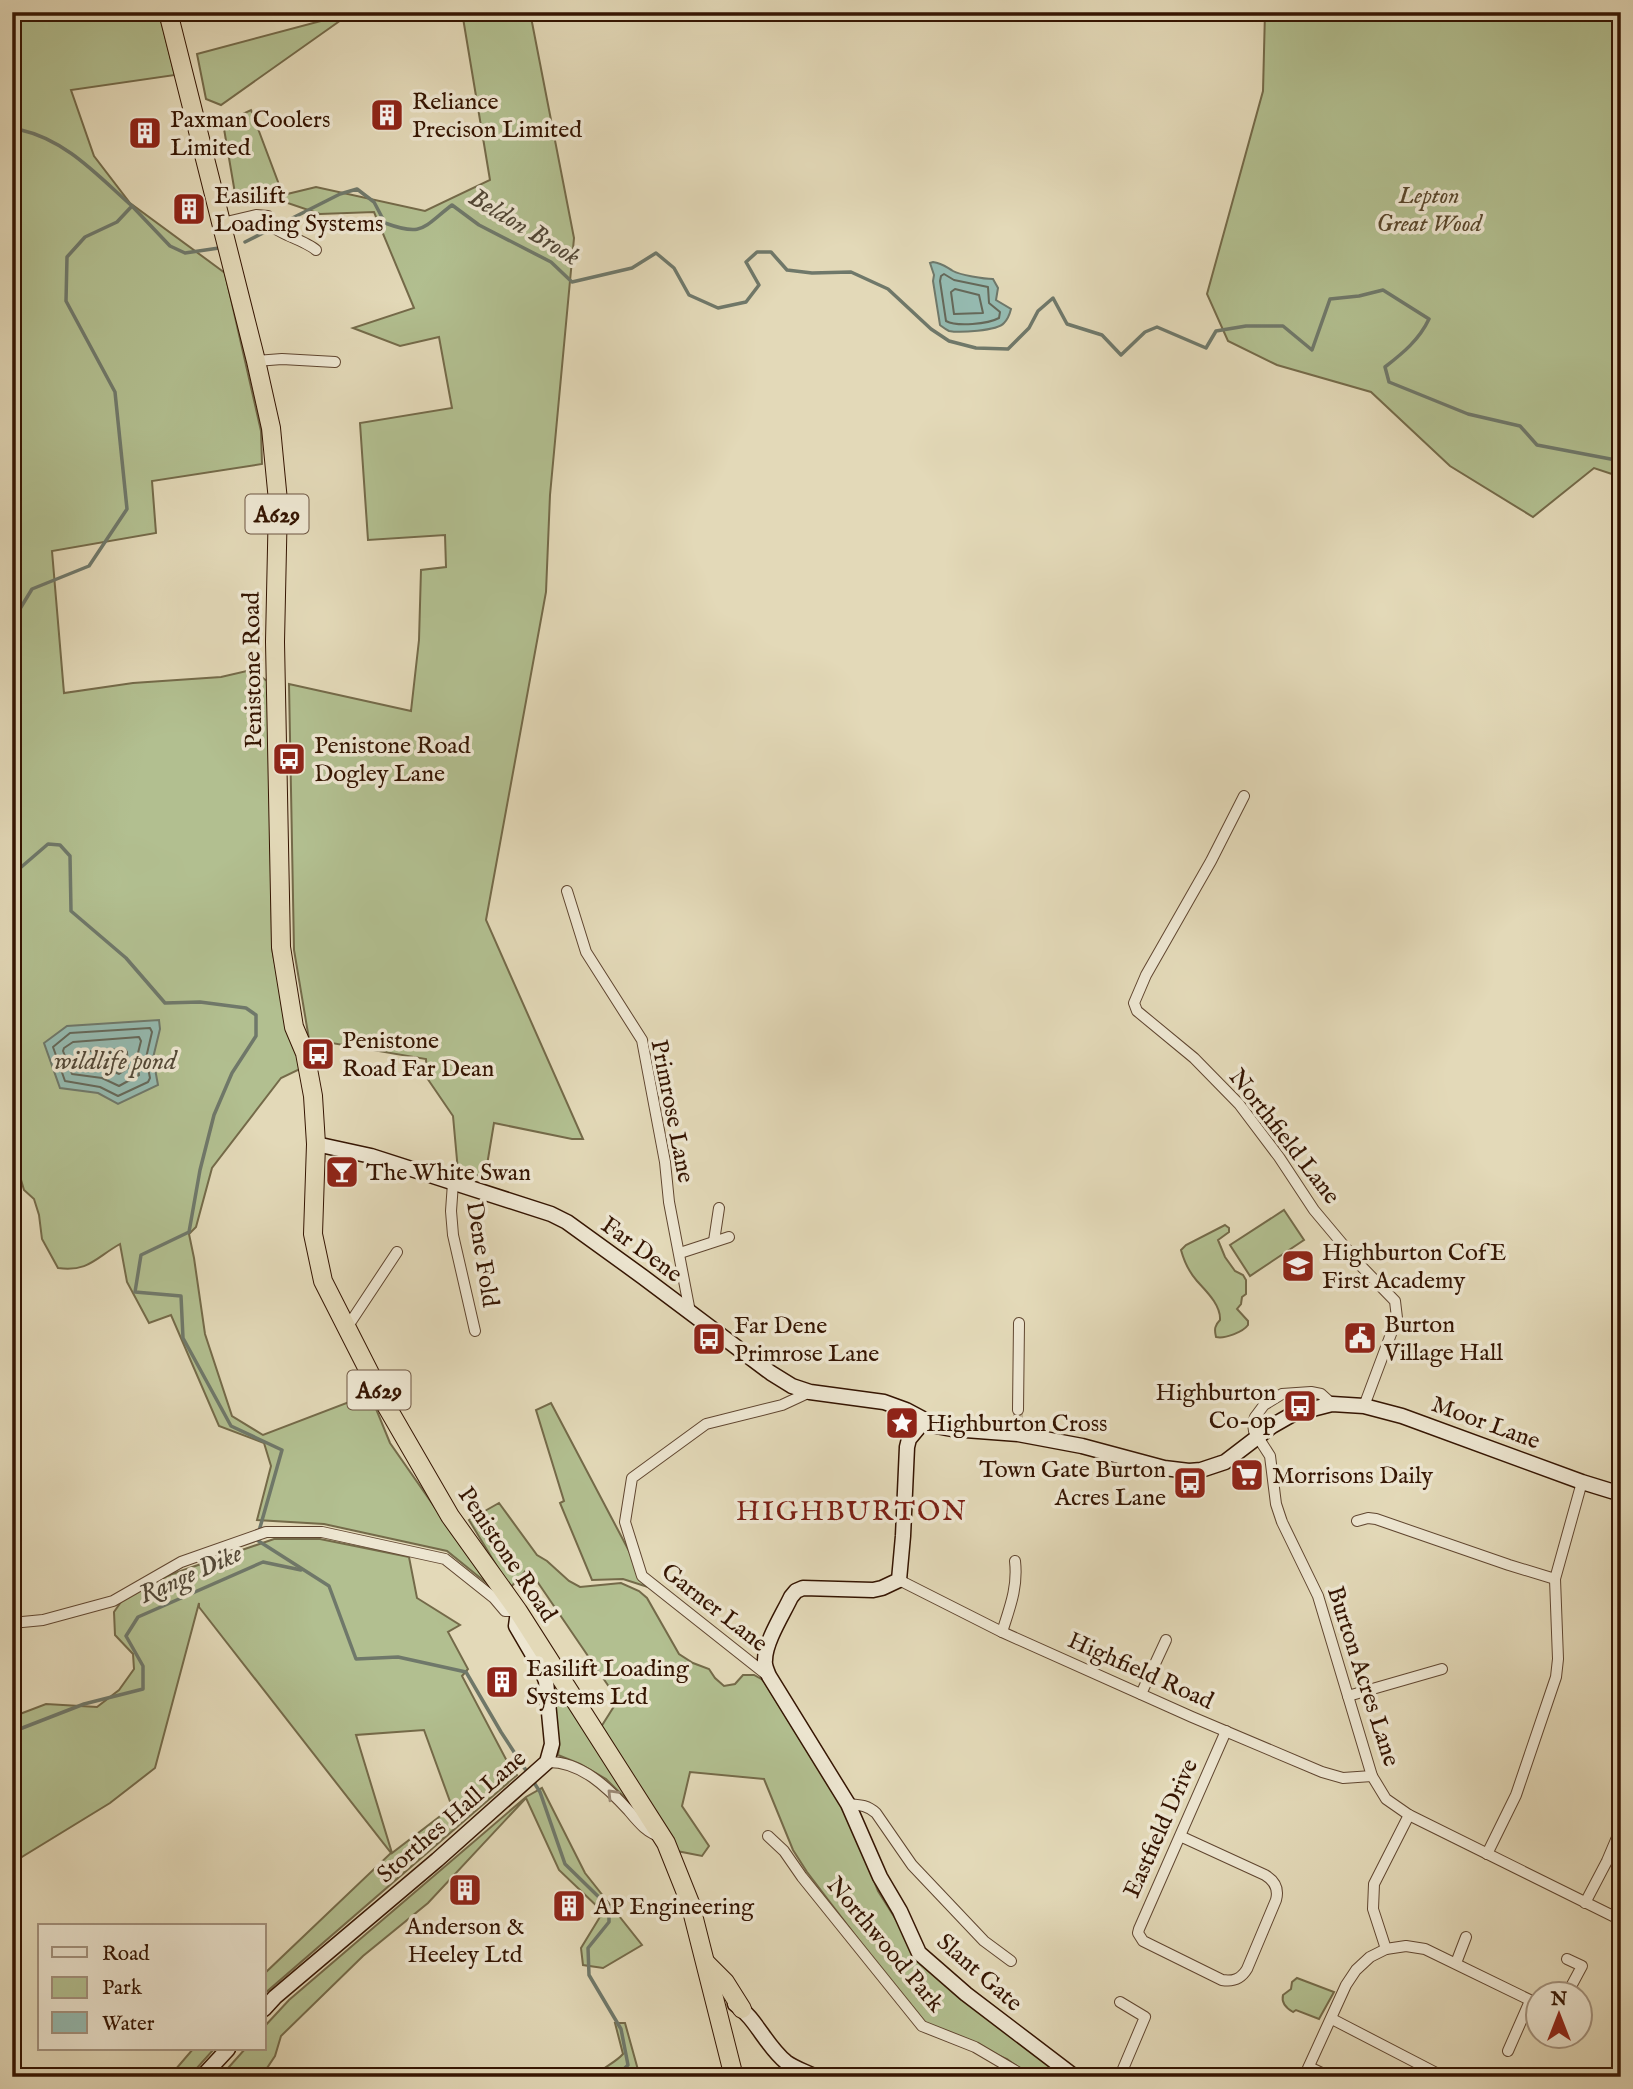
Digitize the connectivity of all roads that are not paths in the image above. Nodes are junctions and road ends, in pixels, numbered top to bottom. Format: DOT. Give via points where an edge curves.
graph roads {
  1 [pos="168,12"];
  2 [pos="222,223"];
  3 [pos="316,250"];
  4 [pos="256,361"];
  5 [pos="335,362"];
  6 [pos="1244,796"];
  7 [pos="567,891"];
  8 [pos="316,1144"];
  9 [pos="453,1183"];
  10 [pos="719,1208"];
  11 [pos="729,1237"];
  12 [pos="714,1241"];
  13 [pos="397,1252"];
  14 [pos="680,1253"];
  15 [pos="690,1312"];
  16 [pos="1019,1323"];
  17 [pos="346,1329"];
  18 [pos="475,1331"];
  19 [pos="810,1392"];
  20 [pos="1332,1404"];
  21 [pos="1364,1406"];
  22 [pos="1018,1410"];
  23 [pos="924,1421"];
  24 [pos="1258,1436"];
  25 [pos="1582,1482"];
  26 [pos="1621,1494"];
  27 [pos="1357,1521"];
  28 [pos="1014,1561"];
  29 [pos="1555,1579"];
  30 [pos="899,1580"];
  31 [pos="517,1611"];
  32 [pos="12,1623"];
  33 [pos="1002,1632"];
  34 [pos="1166,1640"];
  35 [pos="1442,1669"];
  36 [pos="769,1676"];
  37 [pos="1141,1694"];
  38 [pos="1348,1696"];
  39 [pos="1226,1731"];
  40 [pos="544,1766"];
  41 [pos="1372,1776"];
  42 [pos="848,1804"];
  43 [pos="1409,1815"];
  44 [pos="1621,1828"];
  45 [pos="768,1836"];
  46 [pos="1180,1836"];
  47 [pos="663,1837"];
  48 [pos="1487,1854"];
  49 [pos="1585,1903"];
  50 [pos="1621,1920"];
  51 [pos="1466,1937"];
  52 [pos="1386,1949"];
  53 [pos="1567,1959"];
  54 [pos="1011,1961"];
  55 [pos="706,1963"];
  56 [pos="1455,1963"];
  57 [pos="1574,1980"];
  58 [pos="1524,1998"];
  59 [pos="1120,2002"];
  60 [pos="716,2004"];
  61 [pos="266,2007"];
  62 [pos="742,2008"];
  63 [pos="1332,2019"];
  64 [pos="1524,2021"];
  65 [pos="227,2050"];
  66 [pos="1508,2051"];
  67 [pos="1306,2072"];
  68 [pos="1074,2076"];
  69 [pos="1121,2076"];
  70 [pos="202,2077"];
  71 [pos="734,2077"];
  72 [pos="816,2077"];
  73 [pos="1026,2077"];
  74 [pos="1329,2077"];
  75 [pos="1444,2077"];
  1 -- 2 [label="highway, Penistone Road / A629"];
  2 -- 3 [label="street" via="268,216 274,228"];
  2 -- 4 [label="highway, Penistone Road / A629"];
  4 -- 5 [label="street"];
  4 -- 8 [label="highway, Penistone Road / A629" via="271,428 278,500 275,642 281,947 294,1027 305,1053 313,1096"];
  6 -- 21 [label="street, Northfield Lane" via="1133,1003 1239,1104 1314,1210 1395,1301 1397,1318"];
  7 -- 14 [label="street, Primrose Lane" via="586,952 642,1040"];
  8 -- 9 [label="street, Far Dene" via="371,1156"];
  8 -- 17 [label="highway, Penistone Road / A629" via="313,1234 323,1281"];
  9 -- 15 [label="street, Far Dene" via="566,1222"];
  9 -- 18 [label="street, Dene Fold" via="453,1235"];
  10 -- 12 [label="street"];
  11 -- 12 [label="street"];
  12 -- 14 [label="street"];
  13 -- 17 [label="street"];
  14 -- 15 [label="street, Primrose Lane"];
  15 -- 19 [label="street, Far Dene" via="771,1373"];
  16 -- 22 [label="street"];
  17 -- 31 [label="highway, Penistone Road / A629" via="450,1516"];
  19 -- 23 [label="street, Far Dene" via="884,1402"];
  19 -- 36 [label="street, Garner Lane" via="782,1405 706,1424 632,1478 625,1522 642,1576"];
  20 -- 21 [label="street, Moor Lane"];
  20 -- 24 [label="street, Moor Lane" via="1293,1414"];
  20 -- 24 [label="street, Moor Lane" via="1311,1391 1282,1394 1264,1405 1255,1418"];
  21 -- 25 [label="street, Moor Lane" via="1415,1420"];
  23 -- 24 [label="street, Far Dene" via="953,1429 1018,1428 1189,1471 1225,1462"];
  23 -- 30 [label="street" via="907,1447"];
  24 -- 38 [label="street, Burton Acres Lane" via="1270,1456 1282,1522 1318,1595"];
  25 -- 26 [label="street, Moor Lane"];
  25 -- 29 [label="street"];
  27 -- 29 [label="street" via="1376,1519"];
  28 -- 33 [label="street" via="1014,1595"];
  29 -- 48 [label="street" via="1556,1677 1517,1795"];
  30 -- 33 [label="street, Highfield Road"];
  30 -- 36 [label="street" via="873,1590 796,1591 766,1652"];
  31 -- 32 [label="street" via="505,1611 445,1559 323,1532 266,1532 181,1562 113,1601 43,1620"];
  31 -- 40 [label="street, Storthes Hall Lane" via="516,1626 545,1681 552,1744"];
  31 -- 47 [label="highway, Penistone Road / A629"];
  33 -- 37 [label="street, Highfield Road"];
  34 -- 37 [label="street"];
  35 -- 38 [label="street"];
  36 -- 42 [label="street, Slant Gate"];
  37 -- 39 [label="street, Highfield Road"];
  38 -- 41 [label="street, Burton Acres Lane"];
  39 -- 41 [label="street, Highfield Road" via="1333,1776"];
  39 -- 46 [label="street, Eastfield Drive"];
  47 -- 40 [label="street, one-way" via="650,1834 606,1786 565,1764"];
  40 -- 61 [label="street, Storthes Hall Lane"];
  41 -- 43 [label="street, Burton Acres Lane" via="1386,1799"];
  42 -- 54 [label="street, Slant Gate" via="870,1807 912,1865 984,1941"];
  42 -- 68 [label="street, Slant Gate" via="919,1953"];
  43 -- 48 [label="street, Burton Acres Lane"];
  43 -- 52 [label="street" via="1374,1884 1373,1909"];
  44 -- 49 [label="street"];
  45 -- 73 [label="street, Northwood Park" via="922,2026 975,2047"];
  46 -- 46 [label="street, Eastfield Drive" via="1139,1929 1140,1937 1222,1980 1234,1981 1247,1969 1277,1888 1271,1878"];
  47 -- 55 [label="highway, Penistone Road / A629" via="690,1903"];
  48 -- 49 [label="street, Burton Acres Lane"];
  49 -- 50 [label="street, Burton Acres Lane"];
  51 -- 56 [label="street"];
  52 -- 56 [label="street" via="1416,1946"];
  52 -- 63 [label="street" via="1356,1970"];
  53 -- 57 [label="street" via="1581,1966"];
  55 -- 60 [label="highway, Penistone Road / A629"];
  55 -- 62 [label="highway"];
  56 -- 58 [label="street"];
  59 -- 69 [label="street, Slant Gate" via="1145,2017"];
  60 -- 62 [label="street"];
  60 -- 71 [label="highway, Penistone Road / A629"];
  62 -- 72 [label="street" via="787,2062"];
  63 -- 67 [label="street"];
  63 -- 75 [label="street"];
  64 -- 66 [label="street"];
  65 -- 70 [label="street"];
  67 -- 74 [label="street"];
  68 -- 69 [label="street, Slant Gate"];
}
